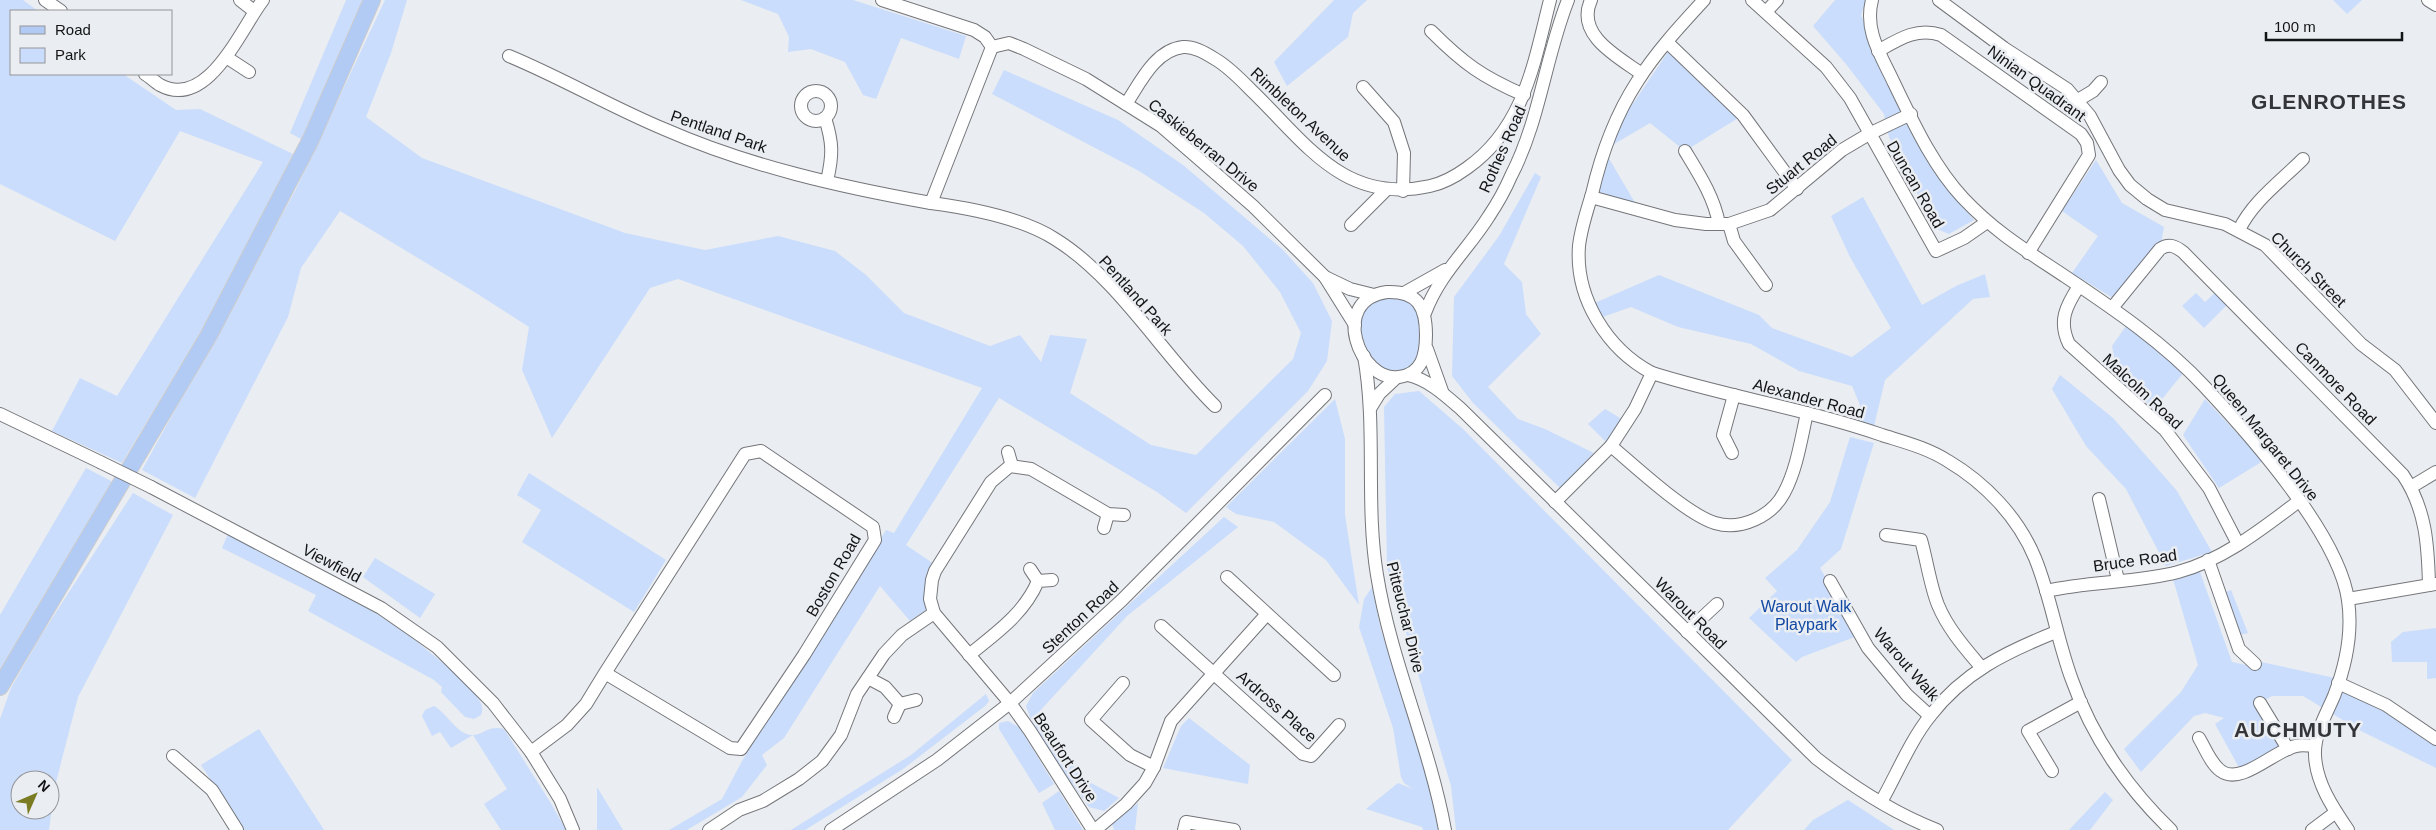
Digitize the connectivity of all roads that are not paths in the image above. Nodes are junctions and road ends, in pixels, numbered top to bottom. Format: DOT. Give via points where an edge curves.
graph roads {
  1 [pos="46,0"];
  2 [pos="240,0"];
  3 [pos="263,0"];
  4 [pos="372,0"];
  5 [pos="882,0"];
  6 [pos="1550,0"];
  7 [pos="1568,0"];
  8 [pos="1591,0"];
  9 [pos="1704,0"];
  10 [pos="1752,0"];
  11 [pos="1777,0"];
  12 [pos="1939,0"];
  13 [pos="2428,0"];
  14 [pos="1873,1"];
  15 [pos="2436,5"];
  16 [pos="60,10"];
  17 [pos="254,11"];
  18 [pos="1766,12"];
  19 [pos="1431,31"];
  20 [pos="1667,42"];
  21 [pos="992,47"];
  22 [pos="1878,51"];
  23 [pos="509,56"];
  24 [pos="226,57"];
  25 [pos="248,72"];
  26 [pos="1642,74"];
  27 [pos="146,75"];
  28 [pos="2101,82"];
  29 [pos="1364,87"];
  30 [pos="1524,95"];
  31 [pos="2078,100"];
  32 [pos="1126,104"];
  33 [pos="1910,114"];
  34 [pos="825,118"];
  35 [pos="1869,134"];
  36 [pos="1685,151"];
  37 [pos="2304,159"];
  38 [pos="827,181"];
  39 [pos="1387,189"];
  40 [pos="1797,189"];
  41 [pos="1402,191"];
  42 [pos="1591,197"];
  43 [pos="931,203"];
  44 [pos="1987,222"];
  45 [pos="1724,224"];
  46 [pos="1351,225"];
  47 [pos="2239,230"];
  48 [pos="2028,253"];
  49 [pos="1447,269"];
  50 [pos="1325,277"];
  51 [pos="1766,285"];
  52 [pos="2079,286"];
  53 [pos="1404,292"];
  54 [pos="1374,294"];
  55 [pos="2112,308"];
  56 [pos="1425,313"];
  57 [pos="1355,325"];
  58 [pos="1426,348"];
  59 [pos="1364,356"];
  60 [pos="1652,373"];
  61 [pos="1402,376"];
  62 [pos="1442,392"];
  63 [pos="1325,395"];
  64 [pos="1734,395"];
  65 [pos="1215,406"];
  66 [pos="1371,407"];
  67 [pos="1807,413"];
  68 [pos="0,414"];
  69 [pos="2436,423"];
  70 [pos="1611,446"];
  71 [pos="1008,452"];
  72 [pos="1732,453"];
  73 [pos="1012,466"];
  74 [pos="2436,472"];
  75 [pos="2411,487"];
  76 [pos="2099,499"];
  77 [pos="2298,501"];
  78 [pos="1555,502"];
  79 [pos="1108,514"];
  80 [pos="1124,515"];
  81 [pos="1104,528"];
  82 [pos="1886,535"];
  83 [pos="2238,544"];
  84 [pos="2208,560"];
  85 [pos="1030,569"];
  86 [pos="1227,577"];
  87 [pos="1052,580"];
  88 [pos="2118,580"];
  89 [pos="1830,581"];
  90 [pos="1038,582"];
  91 [pos="2432,585"];
  92 [pos="2046,591"];
  93 [pos="2348,599"];
  94 [pos="1717,604"];
  95 [pos="934,613"];
  96 [pos="1267,614"];
  97 [pos="1161,626"];
  98 [pos="1687,632"];
  99 [pos="2056,632"];
  100 [pos="969,656"];
  101 [pos="2255,664"];
  102 [pos="1981,667"];
  103 [pos="1213,672"];
  104 [pos="605,673"];
  105 [pos="1334,675"];
  106 [pos="868,678"];
  107 [pos="1123,683"];
  108 [pos="2338,683"];
  109 [pos="0,687"];
  110 [pos="916,700"];
  111 [pos="2081,702"];
  112 [pos="1010,703"];
  113 [pos="2260,703"];
  114 [pos="900,704"];
  115 [pos="1930,716"];
  116 [pos="894,717"];
  117 [pos="1339,725"];
  118 [pos="2199,738"];
  119 [pos="2436,740"];
  120 [pos="2315,746"];
  121 [pos="2288,749"];
  122 [pos="531,752"];
  123 [pos="172,756"];
  124 [pos="1154,766"];
  125 [pos="2052,771"];
  126 [pos="1881,802"];
  127 [pos="2336,812"];
  128 [pos="237,830"];
  129 [pos="573,830"];
  130 [pos="709,830"];
  131 [pos="831,830"];
  132 [pos="1094,830"];
  133 [pos="1184,830"];
  134 [pos="1234,830"];
  135 [pos="1445,830"];
  136 [pos="1937,830"];
  137 [pos="2171,830"];
  138 [pos="2312,830"];
  139 [pos="2348,830"];
  1 -- 16 [label="street"];
  2 -- 17 [label="street"];
  3 -- 17 [label="street"];
  4 -- 109 [label="main road" via="307,147 210,335"];
  5 -- 21 [label="street" via="974,30"];
  6 -- 30 [label="street, Rimbleton Avenue"];
  7 -- 49 [label="street, Rothes Road" via="1539,106 1512,175 1489,217"];
  8 -- 26 [label="street" via="1586,14 1590,30 1603,46"];
  9 -- 20 [label="street, Alexander Road"];
  10 -- 18 [label="street"];
  11 -- 18 [label="street"];
  12 -- 31 [label="street, Church Street" via="2067,89"];
  13 -- 15 [label="street"];
  14 -- 22 [label="street, Queen Margaret Drive" via="1868,14"];
  17 -- 24 [label="street"];
  18 -- 35 [label="street" via="1826,67 1850,98"];
  19 -- 30 [label="street" via="1459,60 1493,82"];
  20 -- 26 [label="street, Alexander Road"];
  20 -- 40 [label="street" via="1743,115"];
  21 -- 32 [label="street, Caskieberran Drive" via="1010,43 1086,79"];
  21 -- 43 [label="street"];
  22 -- 33 [label="street, Queen Margaret Drive"];
  22 -- 48 [label="street, Ninian Quadrant" via="1916,32 1941,35 2081,134 2087,143 2089,156"];
  23 -- 38 [label="street, Pentland Park" via="665,130 738,156"];
  24 -- 25 [label="street"];
  24 -- 27 [label="street" via="198,86 184,89 161,86"];
  26 -- 42 [label="street, Alexander Road" via="1613,128"];
  28 -- 31 [label="street"];
  29 -- 41 [label="street" via="1394,122 1404,153"];
  30 -- 41 [label="street, Rimbleton Avenue" via="1509,127 1482,158 1445,182"];
  31 -- 47 [label="street, Church Street" via="2119,170 2146,199 2165,210"];
  32 -- 39 [label="street, Rimbleton Avenue" via="1153,63 1162,55 1192,48 1226,66 1332,169 1356,182"];
  32 -- 50 [label="street, Caskieberran Drive" via="1161,126 1222,178"];
  33 -- 35 [label="street, Stuart Road"];
  33 -- 44 [label="street, Queen Margaret Drive" via="1949,182"];
  34 -- 38 [label="street" via="832,141"];
  35 -- 40 [label="street, Stuart Road" via="1842,150"];
  35 -- 44 [label="street, Duncan Road" via="1936,251 1964,238"];
  36 -- 45 [label="street"];
  37 -- 47 [label="street" via="2258,202"];
  38 -- 43 [label="street, Pentland Park"];
  39 -- 41 [label="street, Rimbleton Avenue"];
  39 -- 46 [label="street"];
  40 -- 45 [label="street, Stuart Road" via="1770,210"];
  42 -- 45 [label="street, Stuart Road" via="1667,218"];
  42 -- 60 [label="street, Alexander Road" via="1579,246 1583,288 1594,313 1616,346"];
  43 -- 65 [label="street, Pentland Park" via="999,217 1054,238 1085,262 1116,294"];
  44 -- 48 [label="street, Queen Margaret Drive"];
  45 -- 51 [label="street"];
  47 -- 69 [label="street, Church Street" via="2265,245 2361,344 2395,370"];
  48 -- 52 [label="street, Queen Margaret Drive"];
  49 -- 53 [label="street"];
  49 -- 56 [label="street"];
  50 -- 54 [label="street, Caskieberran Drive" via="1350,289"];
  50 -- 57 [label="street, Caskieberran Drive"];
  52 -- 55 [label="street, Queen Margaret Drive"];
  52 -- 83 [label="street, Malcolm Road" via="2064,311 2064,331 2069,344 2166,430 2209,488"];
  53 -- 54 [label="street"];
  53 -- 56 [label="street" via="1418,302"];
  54 -- 57 [label="street" via="1357,309"];
  55 -- 75 [label="street, Canmore Road" via="2160,249 2172,245 2183,252 2369,440"];
  55 -- 77 [label="street, Queen Margaret Drive" via="2202,384"];
  56 -- 58 [label="street"];
  57 -- 59 [label="street"];
  58 -- 61 [label="street" via="1422,362"];
  58 -- 62 [label="street"];
  59 -- 61 [label="street" via="1376,372"];
  59 -- 66 [label="street, Pitteuchar Drive"];
  60 -- 64 [label="street, Alexander Road"];
  60 -- 70 [label="street" via="1635,409"];
  61 -- 62 [label="street" via="1418,377"];
  61 -- 66 [label="street" via="1379,394"];
  62 -- 78 [label="street, Warout Road"];
  63 -- 112 [label="street, Stenton Road" via="1116,606"];
  64 -- 67 [label="street, Alexander Road"];
  64 -- 72 [label="street" via="1723,435"];
  66 -- 135 [label="street, Pitteuchar Drive" via="1370,475 1376,574 1395,652 1439,796"];
  67 -- 70 [label="street" via="1800,447 1783,495 1764,516 1737,524 1714,523 1695,513"];
  67 -- 92 [label="street, Alexander Road" via="1930,451 1964,471 1988,491 2016,523 2035,557"];
  68 -- 122 [label="street, Viewfield, bridge" via="151,487 381,608 437,647 486,696"];
  70 -- 78 [label="street"];
  71 -- 73 [label="street"];
  73 -- 79 [label="street" via="1040,473"];
  73 -- 95 [label="street" via="991,482 936,572 930,599"];
  74 -- 75 [label="street"];
  75 -- 91 [label="street, Canmore Road" via="2424,521"];
  76 -- 88 [label="street"];
  77 -- 83 [label="street, Bruce Road"];
  77 -- 93 [label="street, Queen Margaret Drive" via="2318,529 2337,566"];
  78 -- 98 [label="street, Warout Road"];
  79 -- 80 [label="street"];
  79 -- 81 [label="street"];
  82 -- 102 [label="street" via="1921,540 1941,610 1954,633"];
  83 -- 84 [label="street, Bruce Road"];
  84 -- 88 [label="street, Bruce Road" via="2178,572"];
  84 -- 101 [label="street" via="2239,649"];
  85 -- 90 [label="street"];
  86 -- 96 [label="street"];
  87 -- 90 [label="street"];
  88 -- 92 [label="street, Bruce Road"];
  89 -- 115 [label="street, Warout Walk" via="1868,648 1907,695"];
  90 -- 100 [label="street" via="1019,612"];
  91 -- 93 [label="street"];
  92 -- 99 [label="street, Alexander Road"];
  93 -- 108 [label="street, Queen Margaret Drive" via="2350,643"];
  94 -- 98 [label="street"];
  95 -- 100 [label="street, Beaufort Drive"];
  95 -- 106 [label="street" via="892,643"];
  96 -- 103 [label="street, Ardross Place"];
  96 -- 105 [label="street"];
  97 -- 103 [label="street, Ardross Place"];
  98 -- 126 [label="street, Warout Road" via="1807,750 1838,775"];
  99 -- 102 [label="street" via="2006,652"];
  99 -- 111 [label="street, Alexander Road"];
  100 -- 112 [label="street, Beaufort Drive"];
  102 -- 115 [label="street"];
  103 -- 117 [label="street, Ardross Place" via="1306,756 1314,753"];
  103 -- 124 [label="street, Ardross Place" via="1171,722"];
  104 -- 104 [label="street, Boston Road" via="745,454 761,451 872,527 875,540 741,749 730,748"];
  104 -- 122 [label="street, Boston Road" via="586,704 567,725"];
  106 -- 114 [label="street" via="886,687"];
  106 -- 130 [label="street" via="830,752 799,779 762,801 746,806"];
  107 -- 124 [label="street" via="1091,720 1130,754"];
  108 -- 119 [label="street" via="2386,705"];
  108 -- 120 [label="street, Queen Margaret Drive"];
  110 -- 114 [label="street"];
  111 -- 125 [label="street" via="2028,731"];
  111 -- 137 [label="street, Alexander Road" via="2125,780"];
  112 -- 131 [label="street, Stenton Road" via="937,760"];
  112 -- 132 [label="street, Beaufort Drive"];
  113 -- 121 [label="street"];
  114 -- 116 [label="street"];
  115 -- 126 [label="street"];
  118 -- 121 [label="street" via="2221,772 2232,775"];
  120 -- 121 [label="street"];
  120 -- 127 [label="street, Queen Margaret Drive" via="2323,788"];
  122 -- 129 [label="street, Viewfield" via="560,799"];
  123 -- 128 [label="street" via="212,790"];
  124 -- 132 [label="street, Ardross Place" via="1136,795"];
  126 -- 136 [label="street, Warout Road"];
  127 -- 138 [label="street"];
  127 -- 139 [label="street, Queen Margaret Drive"];
  133 -- 134 [label="street" via="1186,822"];
}
